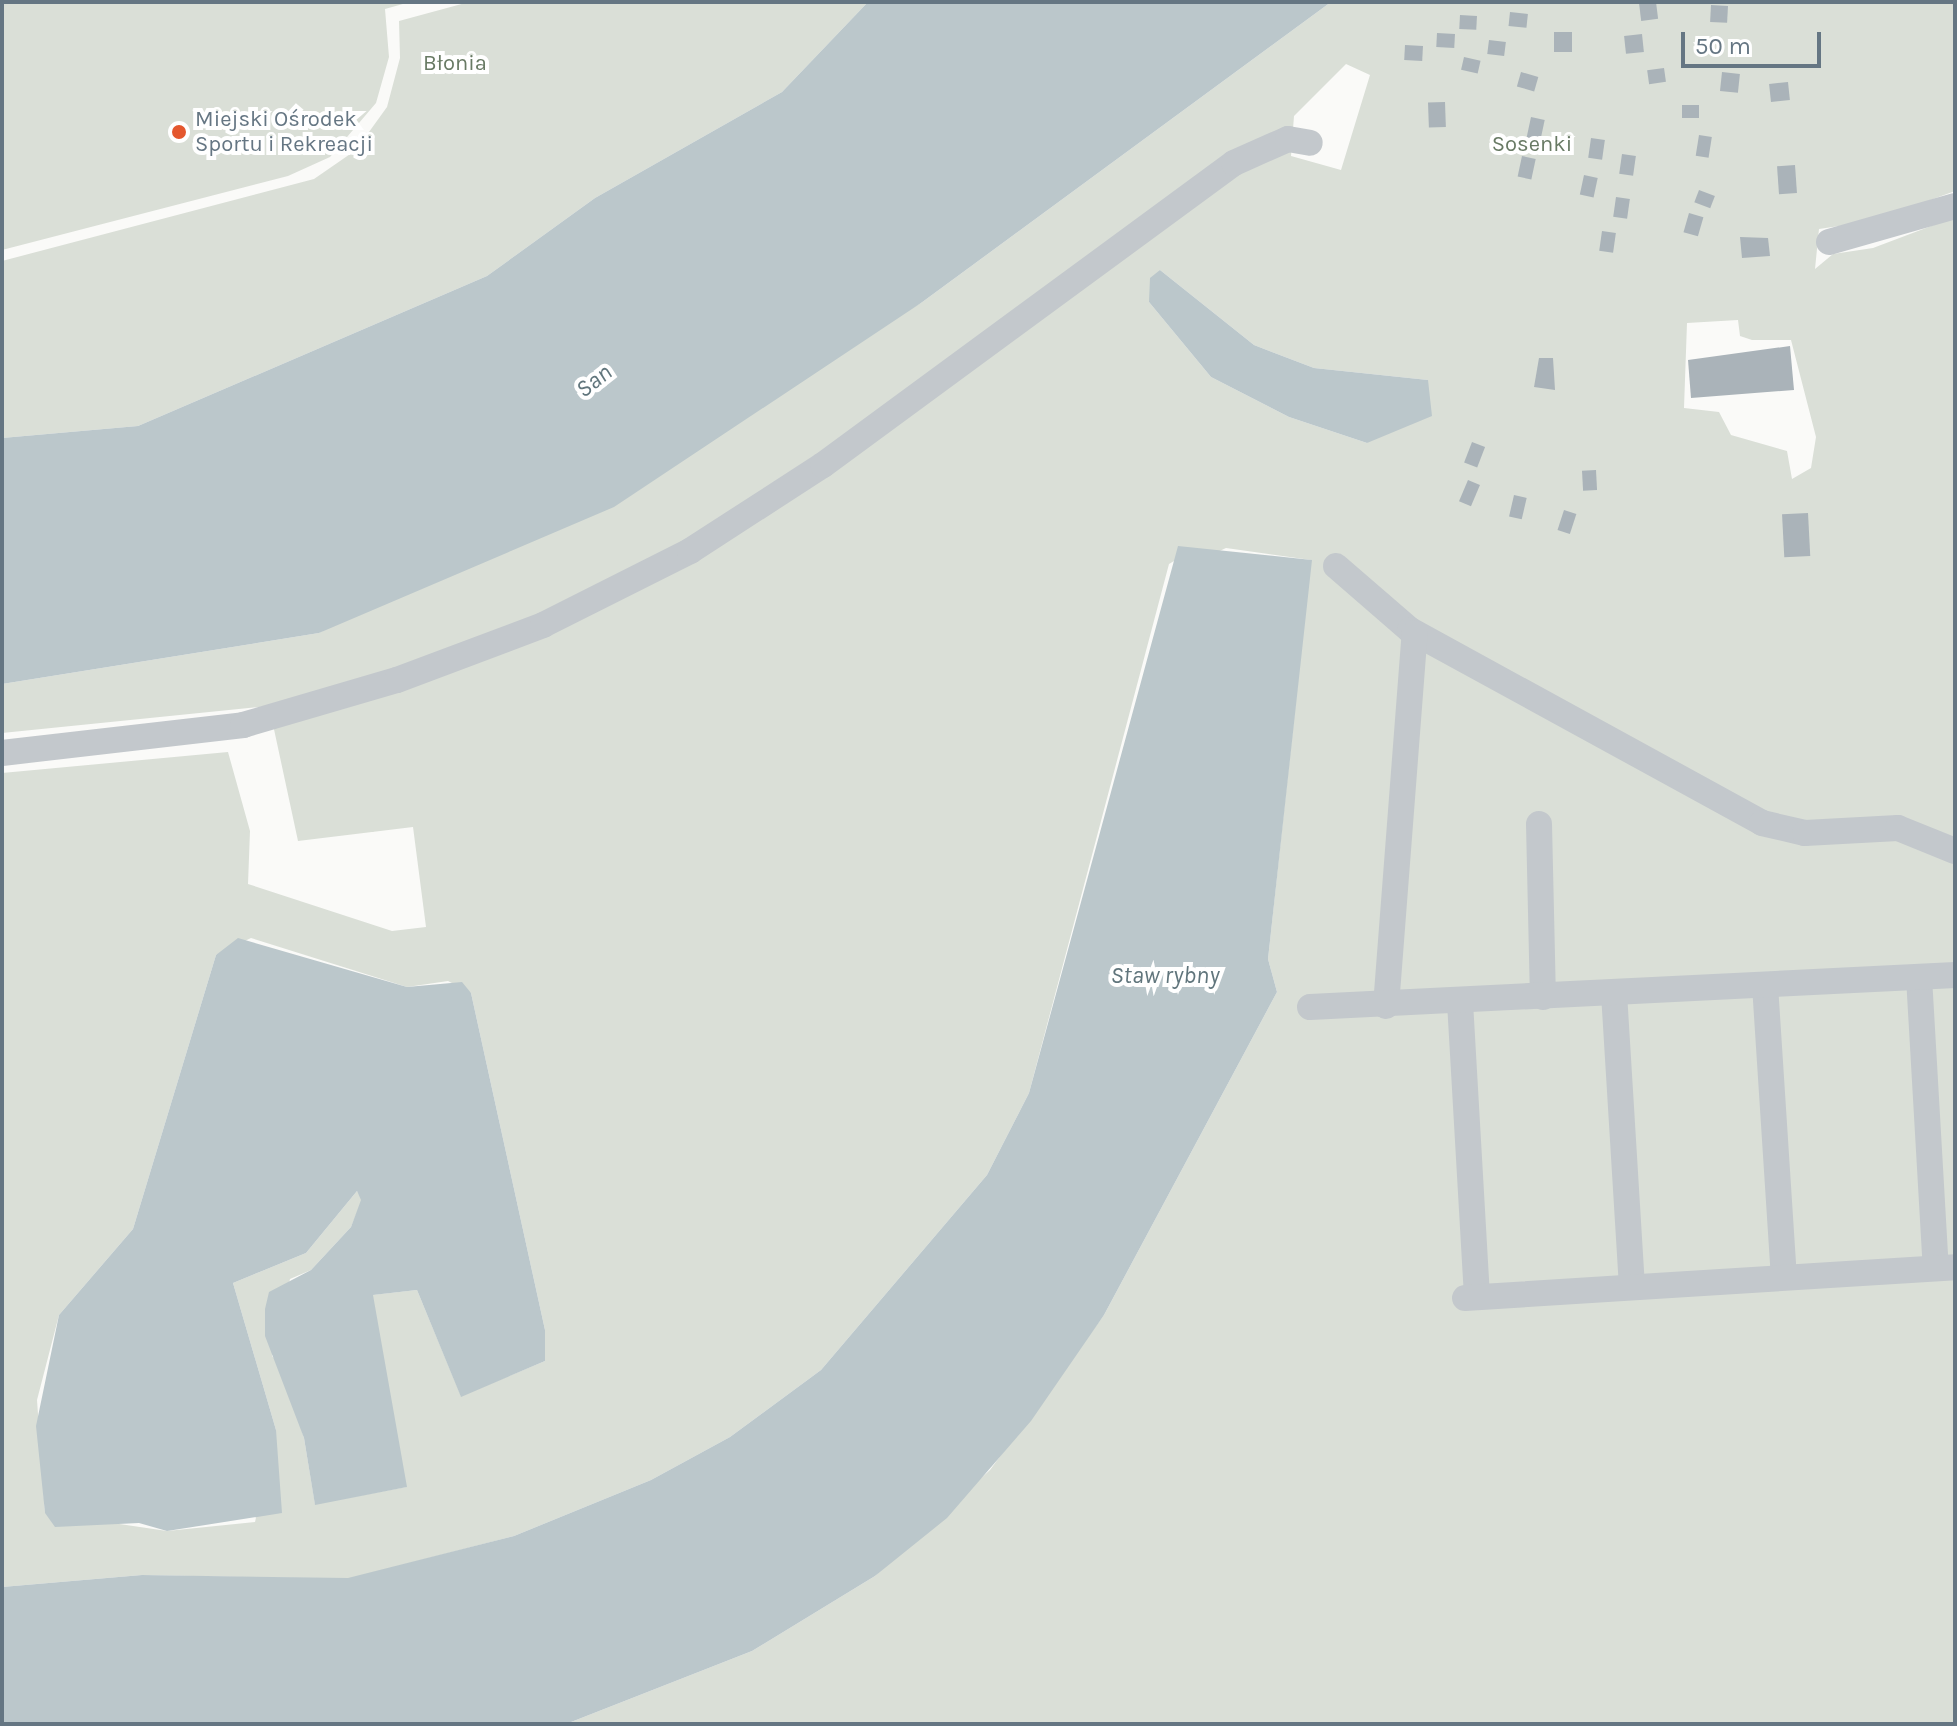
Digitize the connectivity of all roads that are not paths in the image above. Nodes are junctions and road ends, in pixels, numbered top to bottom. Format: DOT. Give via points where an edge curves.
graph roads {
  1 [pos="1310,143"];
  2 [pos="1955,206"];
  3 [pos="1829,242"];
  4 [pos="1336,566"];
  5 [pos="1415,633"];
  6 [pos="2,753"];
  7 [pos="1539,824"];
  8 [pos="1955,851"];
  9 [pos="1955,975"];
  10 [pos="1919,977"];
  11 [pos="1765,985"];
  12 [pos="1614,993"];
  13 [pos="1543,997"];
  14 [pos="1460,1002"];
  15 [pos="1386,1006"];
  16 [pos="1310,1007"];
  17 [pos="1945,1268"];
  18 [pos="1784,1276"];
  19 [pos="1632,1285"];
  1 -- 6 [label="lane" via="1288,139 1234,163 823,465 690,551 543,625 397,680 243,725"];
  2 -- 3 [label="lane"];
  4 -- 5 [label="lane"];
  5 -- 8 [label="lane" via="1762,823 1805,833 1898,828"];
  5 -- 15 [label="lane"];
  7 -- 13 [label="lane"];
  9 -- 10 [label="lane"];
  10 -- 11 [label="lane"];
  10 -- 17 [label="lane"];
  11 -- 12 [label="lane"];
  11 -- 18 [label="lane"];
  12 -- 13 [label="lane"];
  12 -- 19 [label="lane"];
  13 -- 14 [label="lane"];
  14 -- 15 [label="lane"];
  14 -- 19 [label="lane" via="1471,1297"];
  15 -- 16 [label="lane"];
  17 -- 18 [label="lane"];
  18 -- 19 [label="lane"];
}
